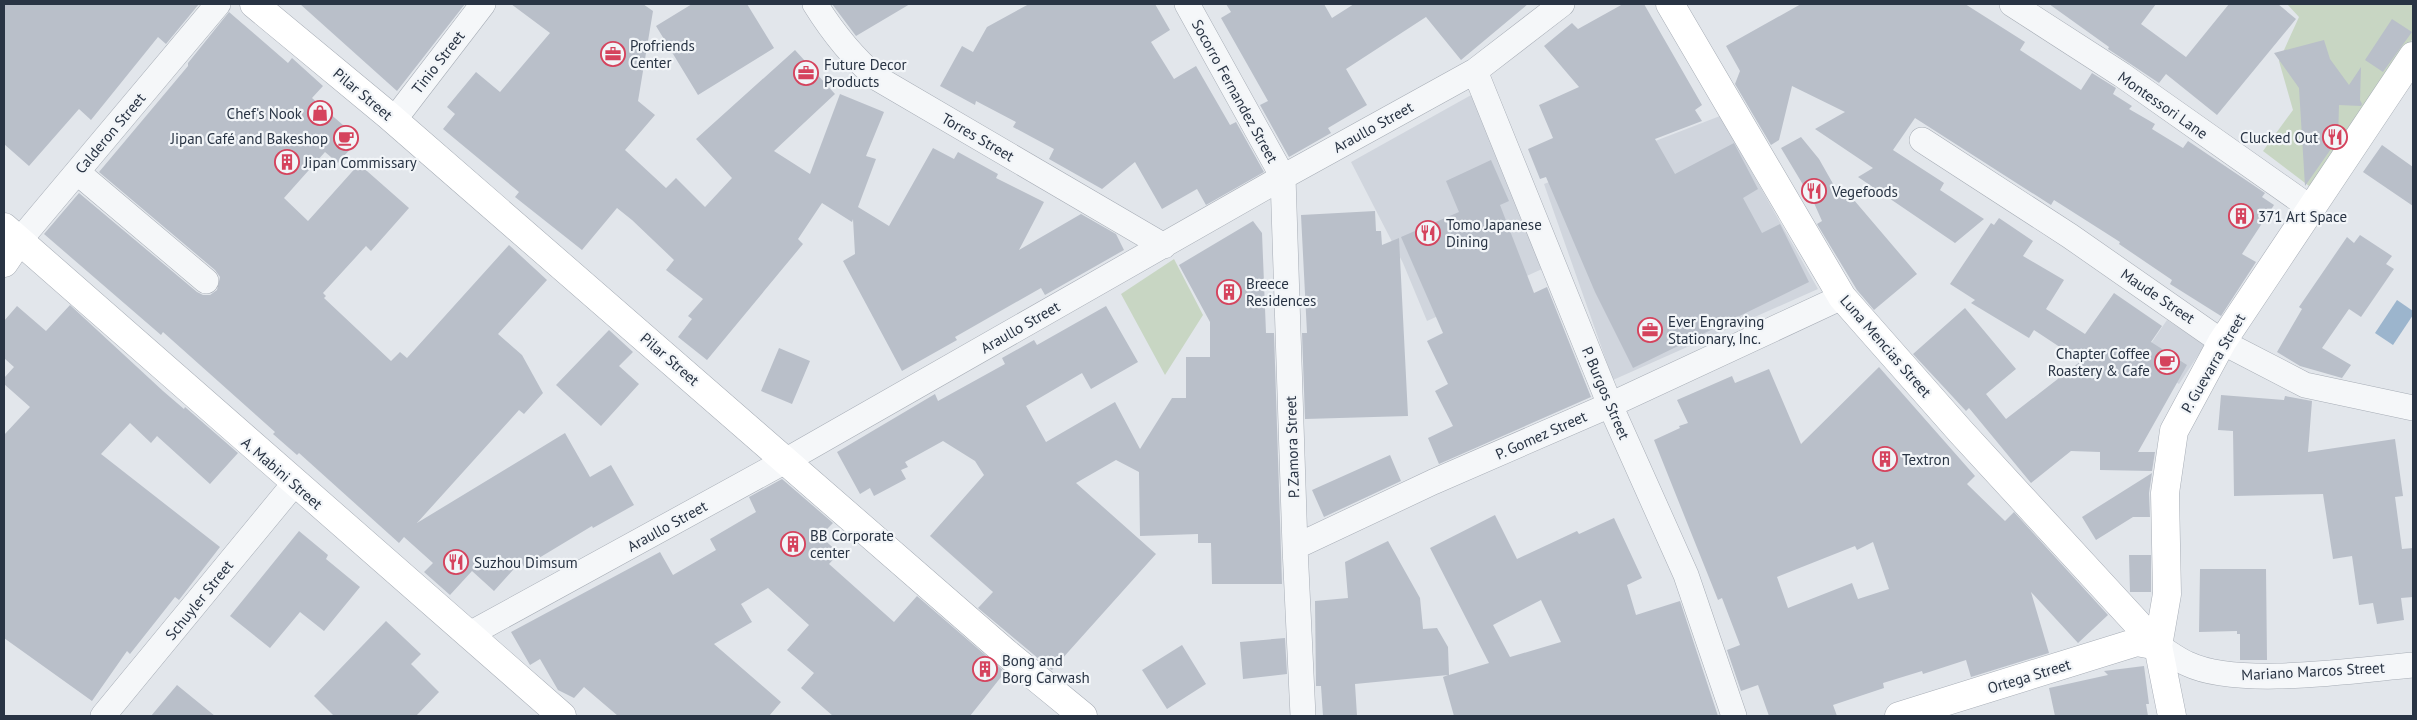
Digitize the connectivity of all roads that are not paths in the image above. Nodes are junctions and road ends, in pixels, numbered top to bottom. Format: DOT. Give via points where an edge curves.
graph roads {
  1 [pos="218,4"];
  2 [pos="254,4"];
  3 [pos="483,4"];
  4 [pos="815,4"];
  5 [pos="1187,4"];
  6 [pos="1562,4"];
  7 [pos="1670,4"];
  8 [pos="2012,4"];
  9 [pos="2413,56"];
  10 [pos="1475,71"];
  11 [pos="394,120"];
  12 [pos="1922,140"];
  13 [pos="77,172"];
  14 [pos="1283,177"];
  15 [pos="2312,209"];
  16 [pos="12,234"];
  17 [pos="1164,246"];
  18 [pos="4,263"];
  19 [pos="206,282"];
  20 [pos="1842,297"];
  21 [pos="2222,342"];
  22 [pos="1610,405"];
  23 [pos="2413,408"];
  24 [pos="787,460"];
  25 [pos="294,484"];
  26 [pos="1295,547"];
  27 [pos="468,635"];
  28 [pos="2158,646"];
  29 [pos="2413,666"];
  30 [pos="104,716"];
  31 [pos="562,716"];
  32 [pos="1083,716"];
  33 [pos="1303,716"];
  34 [pos="1734,716"];
  35 [pos="1899,716"];
  36 [pos="2172,716"];
  1 -- 13 [label="street, Calderon Street"];
  2 -- 11 [label="street, Pilar Street"];
  3 -- 11 [label="street, Tinio Street"];
  4 -- 17 [label="street, Torres Street" via="833,33 877,78"];
  5 -- 14 [label="street, Socorro Fernandez Street"];
  6 -- 10 [label="street, Araullo Street"];
  7 -- 20 [label="street, Luna Mencias Street"];
  8 -- 15 [label="street, Montessori Lane" via="2122,75"];
  9 -- 15 [label="street, P. Guevarra Street"];
  10 -- 14 [label="street, Araullo Street"];
  10 -- 22 [label="street, P. Burgos Street"];
  11 -- 24 [label="street, Pilar Street"];
  12 -- 21 [label="street, Maude Street" via="2070,236"];
  13 -- 16 [label="street, Calderon Street"];
  13 -- 19 [label="street"];
  14 -- 17 [label="street, Araullo Street"];
  14 -- 26 [label="street, P. Zamora Street"];
  15 -- 21 [label="street, P. Guevarra Street"];
  16 -- 18 [label="street, Calderon Street"];
  16 -- 25 [label="street, A. Mabini Street"];
  17 -- 24 [label="street, Araullo Street"];
  20 -- 22 [label="street, P. Gomez Street"];
  20 -- 28 [label="street, Luna Mencias Street"];
  21 -- 23 [label="street, Maude Street" via="2305,385"];
  21 -- 28 [label="street, P. Guevarra Street" via="2174,431 2165,493 2167,594"];
  22 -- 26 [label="street, P. Gomez Street" via="1432,481"];
  22 -- 34 [label="street, P. Burgos Street" via="1686,576"];
  24 -- 27 [label="street, Araullo Street"];
  24 -- 32 [label="street, Pilar Street" via="1005,652"];
  25 -- 27 [label="street, A. Mabini Street"];
  25 -- 30 [label="street, Schuyler Street"];
  26 -- 33 [label="street, P. Zamora Street"];
  27 -- 31 [label="street, A. Mabini Street"];
  28 -- 29 [label="street, Mariano Marcos Street" via="2188,664 2215,672 2245,675"];
  28 -- 35 [label="street, Ortega Street" via="2137,642"];
  28 -- 36 [label="street, P. Guevarra Street"];
}
